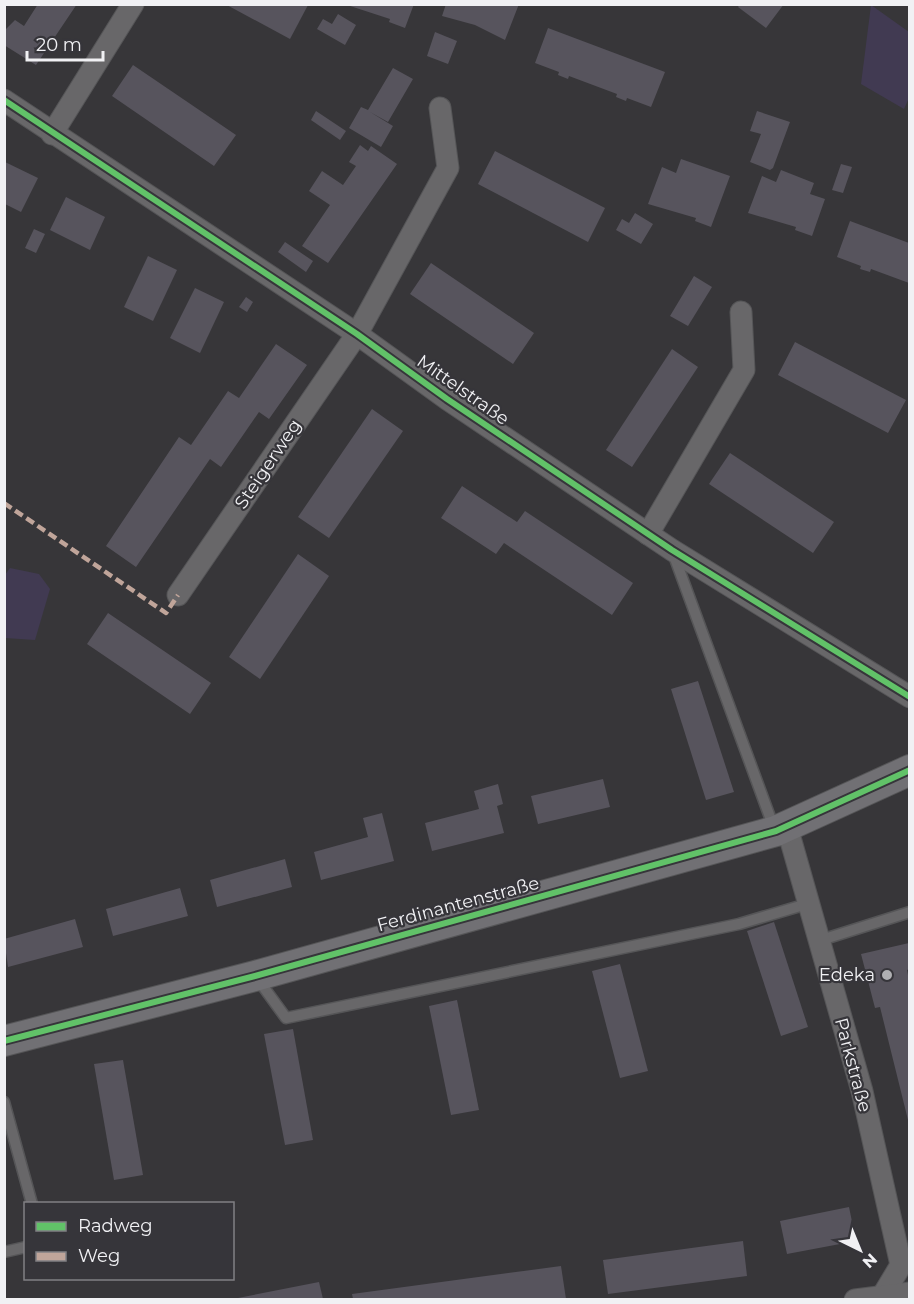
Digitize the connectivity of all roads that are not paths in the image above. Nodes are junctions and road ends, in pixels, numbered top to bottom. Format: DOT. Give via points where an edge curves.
graph roads {
  1 [pos="133,4"];
  2 [pos="4,100"];
  3 [pos="440,108"];
  4 [pos="52,134"];
  5 [pos="741,312"];
  6 [pos="357,334"];
  7 [pos="648,534"];
  8 [pos="672,550"];
  9 [pos="178,595"];
  10 [pos="909,697"];
  11 [pos="909,770"];
  12 [pos="781,829"];
  13 [pos="807,904"];
  14 [pos="909,912"];
  15 [pos="818,941"];
  16 [pos="255,975"];
  17 [pos="4,1041"];
  18 [pos="4,1102"];
  19 [pos="32,1202"];
  20 [pos="24,1247"];
  21 [pos="4,1252"];
  22 [pos="909,1293"];
  23 [pos="880,1298"];
  24 [pos="855,1299"];
  1 -- 4 [label="street"];
  2 -- 4 [label="street, Mittelstraße"];
  3 -- 6 [label="street" via="448,168"];
  4 -- 6 [label="street, Mittelstraße"];
  5 -- 7 [label="street" via="744,370"];
  6 -- 7 [label="street, Mittelstraße"];
  6 -- 9 [label="street, Steigerweg"];
  7 -- 8 [label="street, Mittelstraße"];
  8 -- 10 [label="street, Mittelstraße"];
  8 -- 12 [label="lane"];
  11 -- 12 [label="street, Ferdinantenstraße"];
  12 -- 13 [label="street, Parkstraße"];
  12 -- 16 [label="street, Ferdinantenstraße"];
  13 -- 15 [label="street, Parkstraße"];
  13 -- 16 [label="lane" via="739,924 286,1018"];
  14 -- 15 [label="lane"];
  15 -- 23 [label="street, Parkstraße" via="862,1091 901,1265"];
  16 -- 17 [label="street, Ferdinantenstraße"];
  18 -- 19 [label="lane"];
  20 -- 21 [label="lane"];
  22 -- 23 [label="street"];
  23 -- 24 [label="street"];
}
